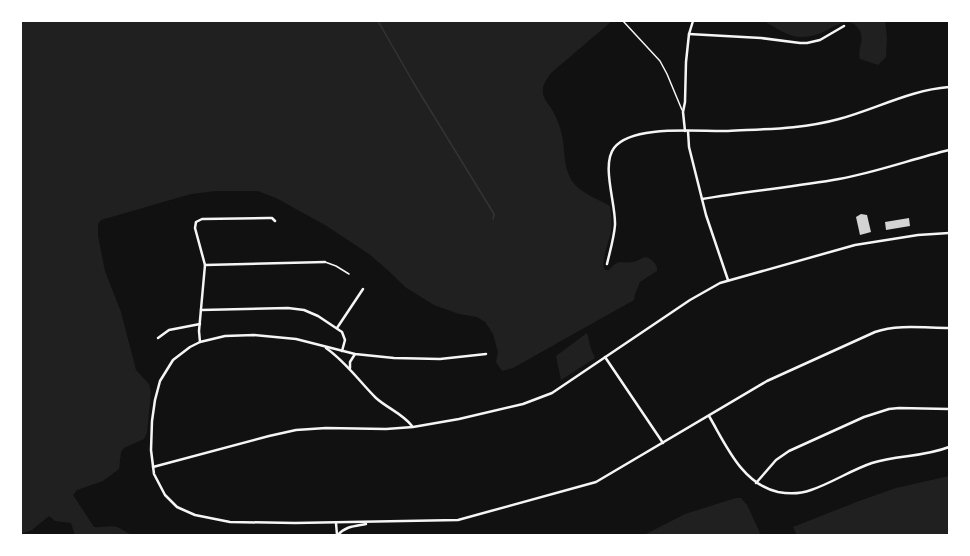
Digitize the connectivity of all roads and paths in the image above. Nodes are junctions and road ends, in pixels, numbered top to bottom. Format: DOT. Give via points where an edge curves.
graph roads {
  1 [pos="623,21"];
  2 [pos="693,21"];
  3 [pos="844,26"];
  4 [pos="690,34"];
  5 [pos="949,87"];
  6 [pos="683,112"];
  7 [pos="687,131"];
  8 [pos="949,150"];
  9 [pos="702,199"];
  10 [pos="275,221"];
  11 [pos="949,233"];
  12 [pos="325,262"];
  13 [pos="607,264"];
  14 [pos="205,265"];
  15 [pos="349,274"];
  16 [pos="728,280"];
  17 [pos="363,289"];
  18 [pos="201,310"];
  19 [pos="200,324"];
  20 [pos="337,328"];
  21 [pos="949,328"];
  22 [pos="158,338"];
  23 [pos="200,342"];
  24 [pos="324,346"];
  25 [pos="342,351"];
  26 [pos="355,354"];
  27 [pos="486,354"];
  28 [pos="605,357"];
  29 [pos="350,369"];
  30 [pos="949,409"];
  31 [pos="709,416"];
  32 [pos="413,426"];
  33 [pos="663,443"];
  34 [pos="949,447"];
  35 [pos="153,467"];
  36 [pos="756,483"];
  37 [pos="374,522"];
  38 [pos="336,523"];
  39 [pos="337,535"];
  1 -- 6 [label="lane" via="660,61"];
  2 -- 4 [label="street"];
  3 -- 4 [label="street" via="825,38 807,43"];
  4 -- 6 [label="street" via="686,62 686,102"];
  5 -- 7 [label="street" via="917,92 859,113 817,124 785,128"];
  6 -- 7 [label="street"];
  7 -- 9 [label="street"];
  7 -- 13 [label="street" via="637,134 619,143 612,152 609,167 615,224"];
  8 -- 9 [label="street" via="841,179"];
  9 -- 16 [label="street"];
  10 -- 14 [label="street" via="272,218 197,220 195,224"];
  11 -- 16 [label="street" via="856,244"];
  12 -- 14 [label="street"];
  12 -- 15 [label="lane"];
  14 -- 18 [label="street"];
  16 -- 28 [label="street" via="704,292"];
  17 -- 20 [label="street"];
  18 -- 19 [label="street"];
  18 -- 20 [label="street" via="297,309 318,316"];
  19 -- 22 [label="street" via="169,330"];
  19 -- 23 [label="street"];
  20 -- 25 [label="street" via="344,337"];
  21 -- 31 [label="street" via="900,327 875,332 776,377"];
  23 -- 24 [label="street" via="225,336 254,335"];
  23 -- 35 [label="street" via="173,360 160,382 152,421"];
  24 -- 25 [label="street"];
  24 -- 29 [label="street"];
  25 -- 26 [label="street"];
  26 -- 27 [label="street" via="424,360"];
  26 -- 29 [label="street" via="350,362"];
  28 -- 32 [label="street" via="536,400 481,414"];
  28 -- 33 [label="street"];
  29 -- 32 [label="street" via="377,399"];
  30 -- 36 [label="street" via="899,408 864,417 789,451 776,460"];
  31 -- 33 [label="street"];
  31 -- 36 [label="street" via="737,463"];
  32 -- 35 [label="street" via="386,429 296,430"];
  33 -- 37 [label="street" via="596,482 577,488 458,520"];
  34 -- 36 [label="street" via="888,459 802,492 782,492"];
  35 -- 38 [label="street" via="157,482 165,495 177,507 195,515 243,523"];
  37 -- 38 [label="street"];
  37 -- 39 [label="street" via="349,527"];
  38 -- 39 [label="street"];
}
